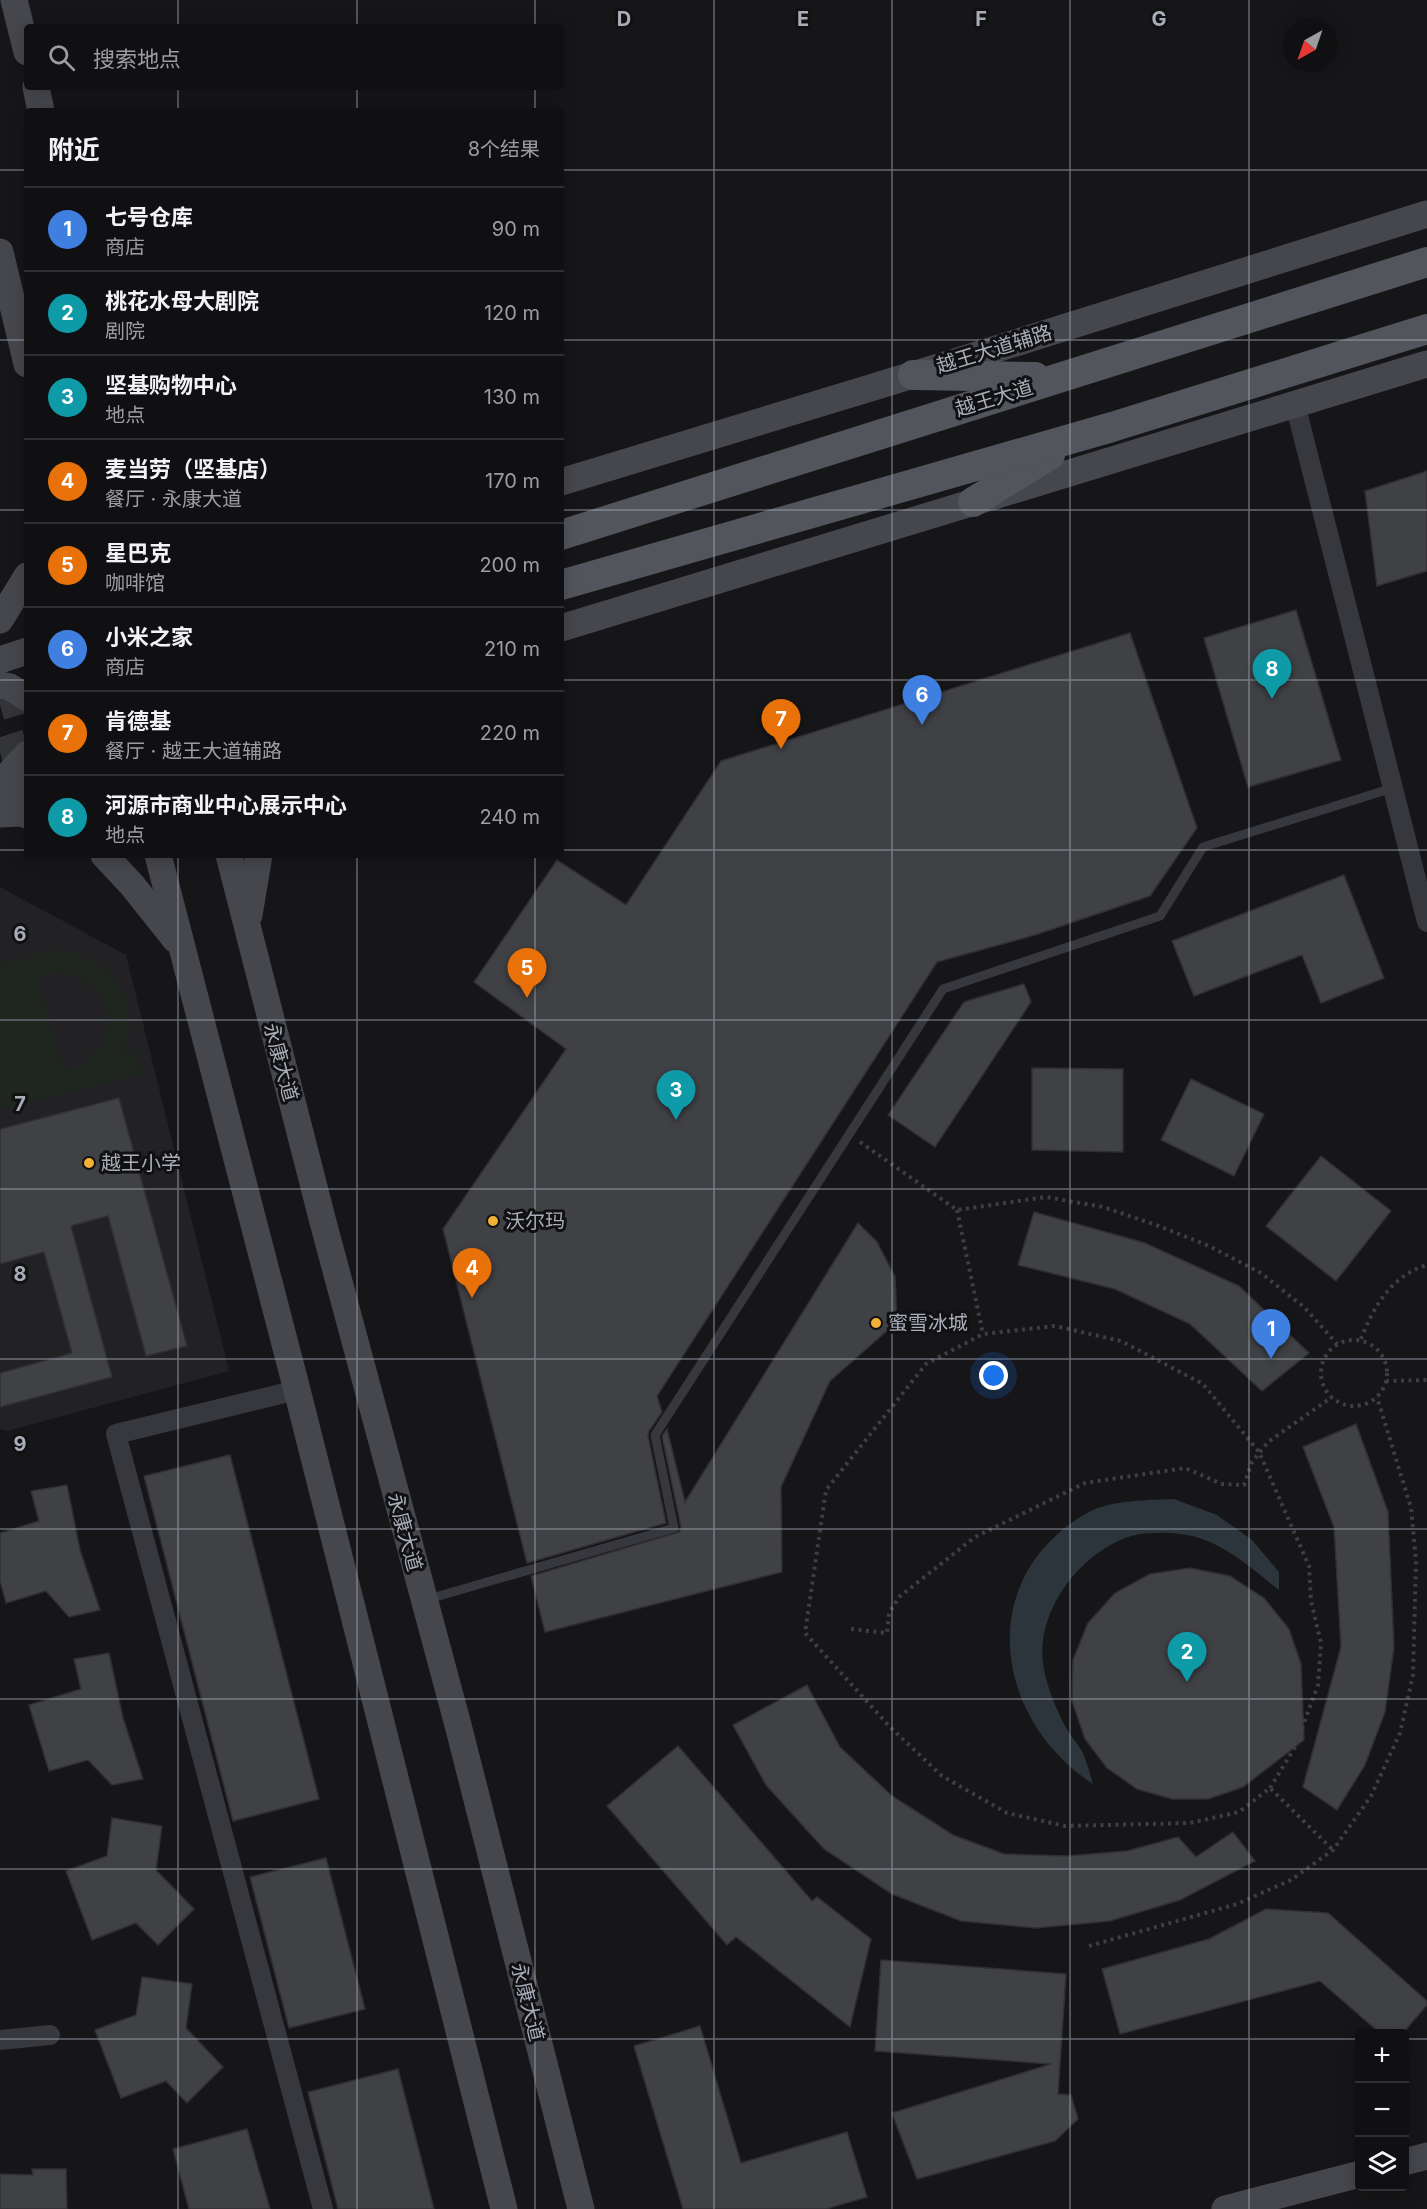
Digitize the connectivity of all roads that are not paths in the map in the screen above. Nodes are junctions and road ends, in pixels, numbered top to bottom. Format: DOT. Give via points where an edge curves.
graph roads {
  1 [pos="14,0"];
  2 [pos="24,40"];
  3 [pos="37,90"];
  4 [pos="40,108"];
  5 [pos="1427,214"];
  6 [pos="0,252"];
  7 [pos="1427,262"];
  8 [pos="1427,330"];
  9 [pos="24,351"];
  10 [pos="1427,364"];
  11 [pos="914,375"];
  12 [pos="1062,377"];
  13 [pos="1295,404"];
  14 [pos="1081,436"];
  15 [pos="564,481"];
  16 [pos="973,502"];
  17 [pos="564,534"];
  18 [pos="24,581"];
  19 [pos="564,584"];
  20 [pos="0,620"];
  21 [pos="564,627"];
  22 [pos="24,652"];
  23 [pos="0,660"];
  24 [pos="0,685"];
  25 [pos="24,696"];
  26 [pos="24,757"];
  27 [pos="0,779"];
  28 [pos="1393,788"];
  29 [pos="24,789"];
  30 [pos="0,796"];
  31 [pos="0,814"];
  32 [pos="24,814"];
  33 [pos="107,858"];
  34 [pos="159,858"];
  35 [pos="230,858"];
  36 [pos="258,858"];
  37 [pos="1427,922"];
  38 [pos="246,928"];
  39 [pos="182,949"];
  40 [pos="297,1390"];
  41 [pos="423,1600"];
  42 [pos="50,2035"];
  43 [pos="0,2040"];
  44 [pos="1427,2156"];
  45 [pos="1409,2161"];
  46 [pos="1355,2175"];
  47 [pos="323,2209"];
  48 [pos="504,2209"];
  49 [pos="581,2209"];
  50 [pos="1225,2209"];
  1 -- 2 [label="main road"];
  3 -- 4 [label="main road"];
  5 -- 11 [label="main road, 越王大道辅路"];
  6 -- 9 [label="main road"];
  7 -- 12 [label="main road, 越王大道"];
  8 -- 14 [label="main road"];
  10 -- 13 [label="main road"];
  11 -- 12 [label="main road"];
  11 -- 15 [label="main road, 越王大道辅路"];
  12 -- 17 [label="main road, 越王大道"];
  13 -- 16 [label="main road"];
  13 -- 28 [label="street"];
  14 -- 16 [label="main road"];
  14 -- 19 [label="main road"];
  16 -- 21 [label="main road"];
  18 -- 20 [label="main road"];
  22 -- 23 [label="main road"];
  24 -- 25 [label="main road"];
  26 -- 27 [label="main road"];
  28 -- 37 [label="street"];
  28 -- 41 [label="lane" via="1203,847 1160,916 942,988 655,1435 674,1528"];
  29 -- 30 [label="main road"];
  31 -- 32 [label="main road"];
  33 -- 39 [label="main road"];
  34 -- 39 [label="main road"];
  35 -- 38 [label="main road, 永康大道"];
  36 -- 38 [label="main road"];
  38 -- 41 [label="main road, 永康大道"];
  39 -- 40 [label="main road"];
  40 -- 47 [label="street" via="117,1434"];
  40 -- 48 [label="main road"];
  41 -- 49 [label="main road, 永康大道"];
  42 -- 43 [label="street"];
  44 -- 45 [label="main road"];
  46 -- 50 [label="main road"];
}
